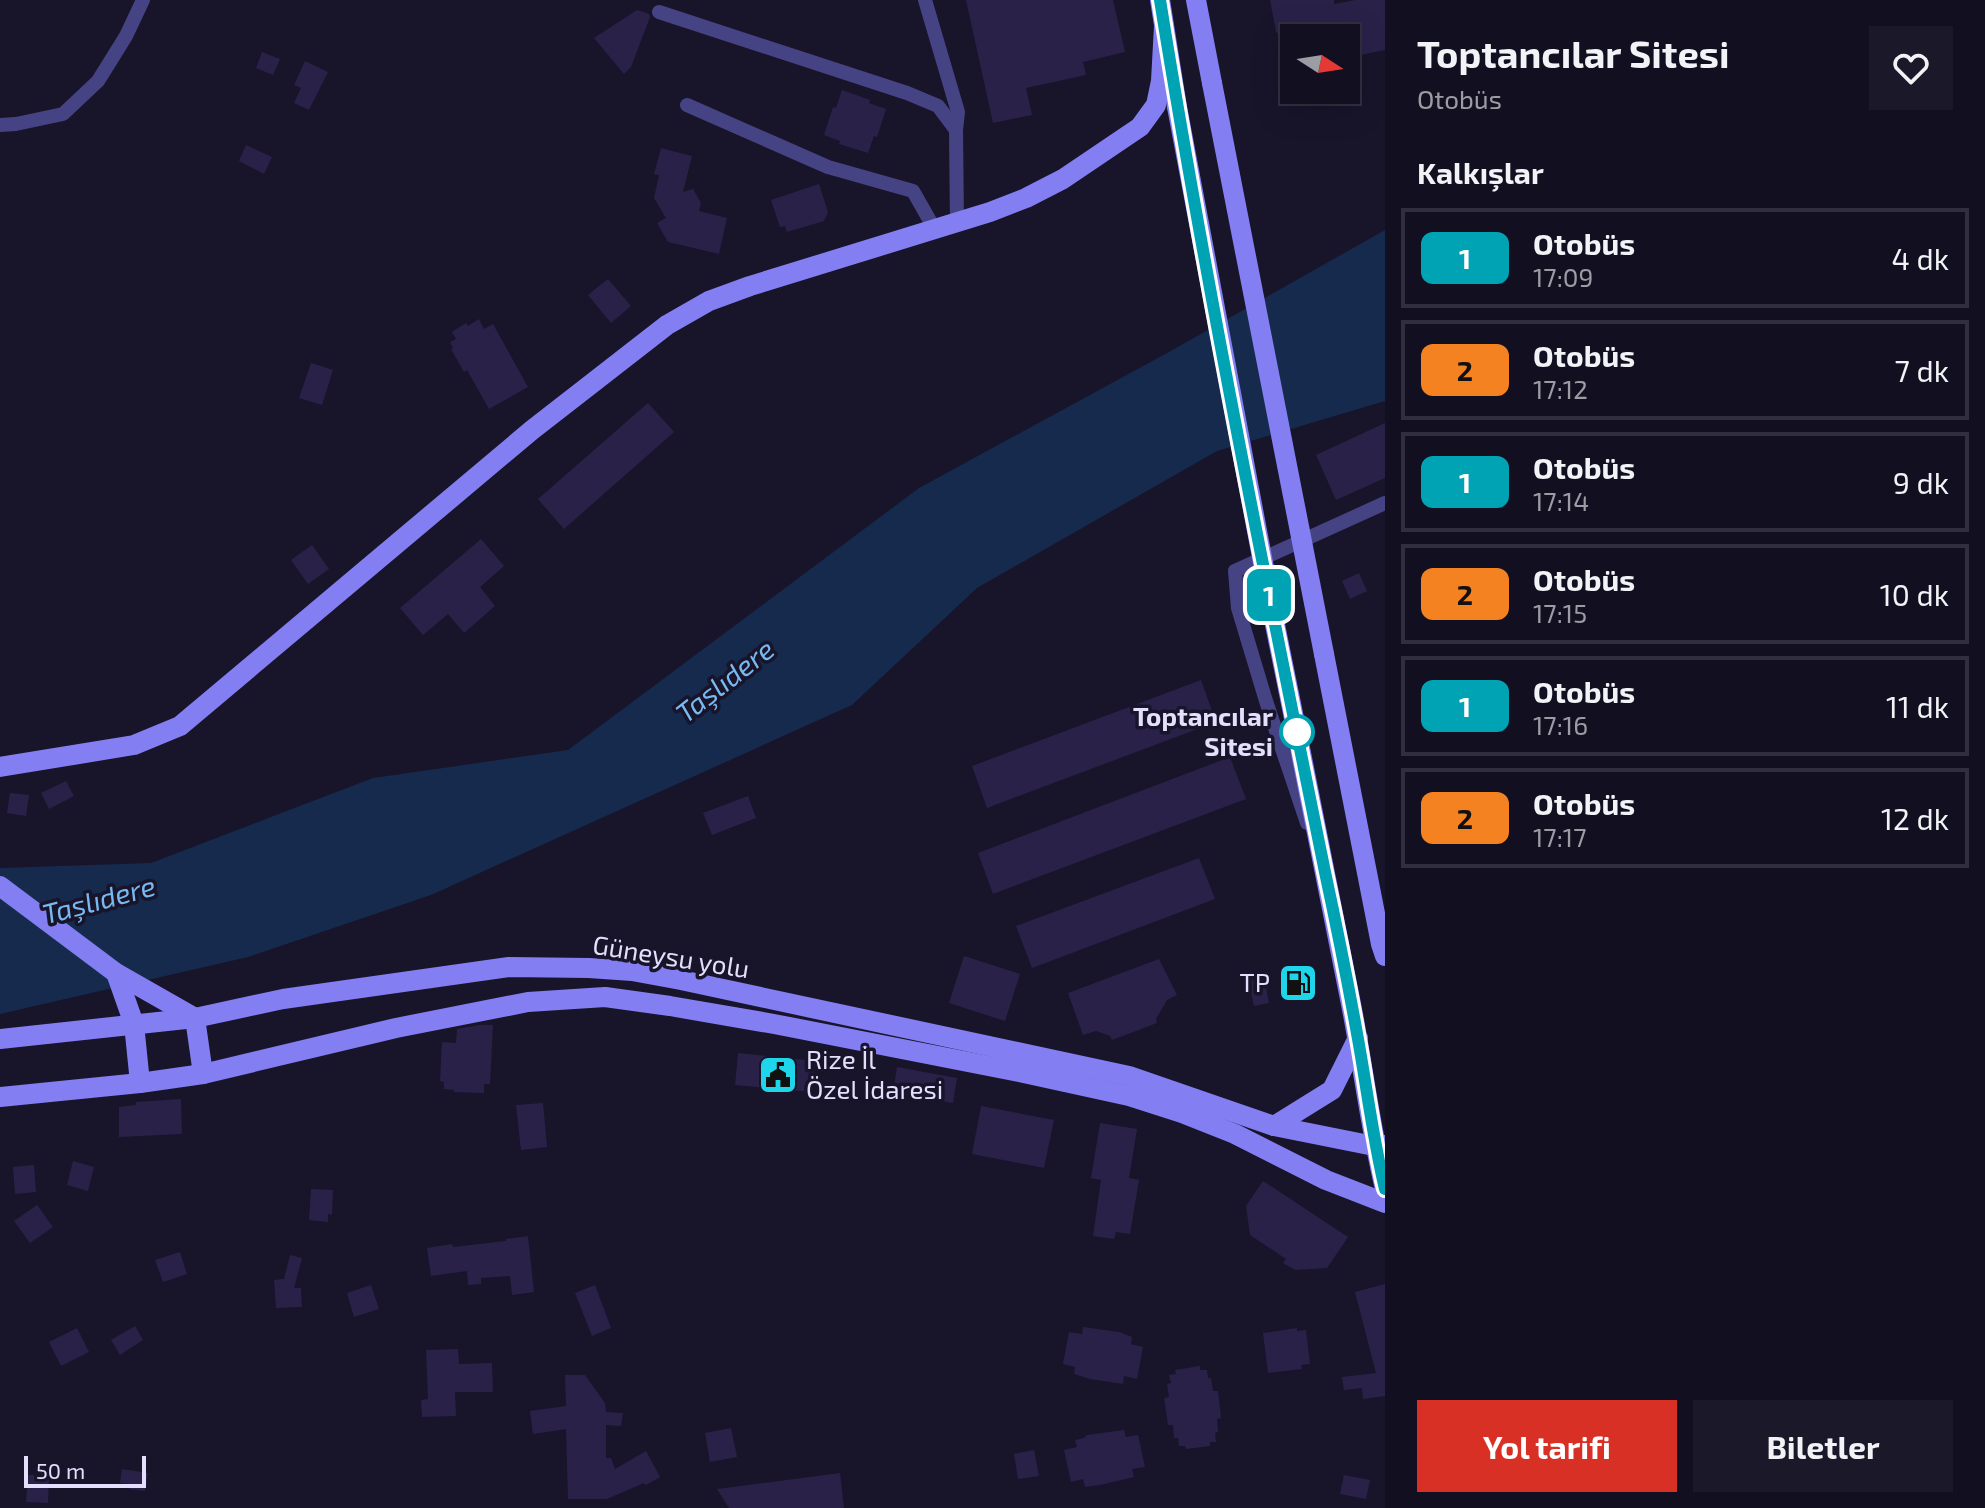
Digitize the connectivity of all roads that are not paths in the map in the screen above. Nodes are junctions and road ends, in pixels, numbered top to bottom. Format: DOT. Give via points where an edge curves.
graph roads {
  1 [pos="143,0"];
  2 [pos="925,0"];
  3 [pos="1160,0"];
  4 [pos="1196,0"];
  5 [pos="659,12"];
  6 [pos="1164,26"];
  7 [pos="687,105"];
  8 [pos="0,125"];
  9 [pos="956,130"];
  10 [pos="957,223"];
  11 [pos="934,228"];
  12 [pos="1385,503"];
  13 [pos="0,767"];
  14 [pos="1328,884"];
  15 [pos="0,886"];
  16 [pos="1385,956"];
  17 [pos="116,973"];
  18 [pos="195,1018"];
  19 [pos="134,1024"];
  20 [pos="1358,1038"];
  21 [pos="0,1039"];
  22 [pos="203,1074"];
  23 [pos="140,1083"];
  24 [pos="0,1097"];
  25 [pos="1274,1126"];
  26 [pos="1380,1145"];
  27 [pos="1385,1189"];
  28 [pos="1385,1203"];
  1 -- 8 [label="street" via="98,81 63,114"];
  2 -- 9 [label="street" via="958,112"];
  3 -- 6 [label="main road"];
  4 -- 16 [label="main road, bridge"];
  5 -- 9 [label="street" via="907,93 938,106"];
  6 -- 10 [label="main road" via="1156,105 1140,127 1063,179"];
  6 -- 14 [label="main road, bridge"];
  7 -- 11 [label="street" via="828,167 913,191"];
  9 -- 10 [label="street"];
  10 -- 11 [label="main road"];
  11 -- 13 [label="main road" via="709,301 667,325 532,430 180,726 134,745"];
  12 -- 14 [label="street" via="1235,571 1238,608"];
  14 -- 20 [label="main road"];
  15 -- 17 [label="main road"];
  17 -- 18 [label="main road"];
  17 -- 19 [label="main road"];
  18 -- 19 [label="main road, Güneysu yolu"];
  18 -- 22 [label="main road"];
  18 -- 25 [label="main road, Güneysu yolu" via="283,999 509,967 632,971 1129,1076"];
  19 -- 21 [label="main road, Güneysu yolu"];
  19 -- 23 [label="main road"];
  20 -- 25 [label="main road" via="1332,1090"];
  20 -- 26 [label="main road"];
  22 -- 23 [label="main road"];
  22 -- 28 [label="main road" via="528,1002 605,997 774,1024 1129,1096 1235,1134"];
  23 -- 24 [label="main road"];
  25 -- 26 [label="main road, Güneysu yolu"];
  26 -- 27 [label="main road"];
}
